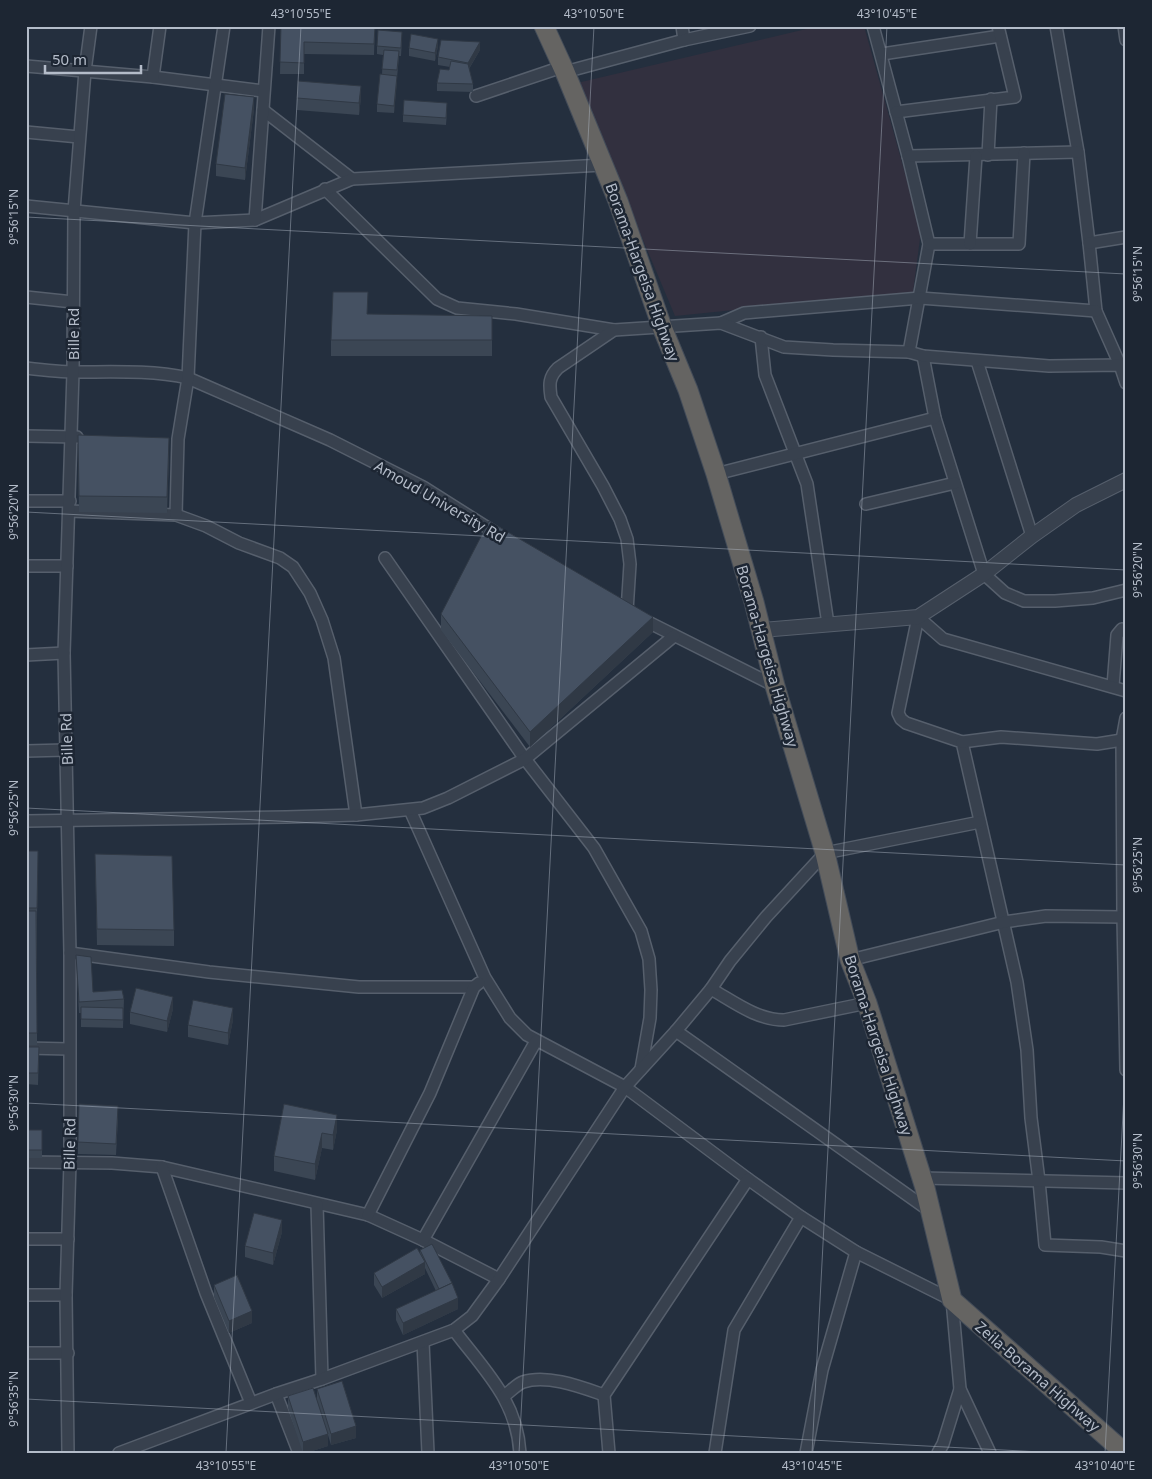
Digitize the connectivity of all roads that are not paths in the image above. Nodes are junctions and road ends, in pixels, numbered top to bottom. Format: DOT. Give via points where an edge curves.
graph roads {
  1 [pos="91,26"];
  2 [pos="160,26"];
  3 [pos="224,26"];
  4 [pos="269,26"];
  5 [pos="544,26"];
  6 [pos="682,26"];
  7 [pos="750,26"];
  8 [pos="873,26"];
  9 [pos="1056,26"];
  10 [pos="1124,26"];
  11 [pos="728,29"];
  12 [pos="999,31"];
  13 [pos="684,40"];
  14 [pos="1126,40"];
  15 [pos="882,54"];
  16 [pos="26,66"];
  17 [pos="563,69"];
  18 [pos="85,71"];
  19 [pos="153,77"];
  20 [pos="215,85"];
  21 [pos="264,91"];
  22 [pos="476,96"];
  23 [pos="990,99"];
  24 [pos="263,110"];
  25 [pos="896,112"];
  26 [pos="26,132"];
  27 [pos="79,137"];
  28 [pos="1078,152"];
  29 [pos="1024,153"];
  30 [pos="982,155"];
  31 [pos="908,156"];
  32 [pos="602,165"];
  33 [pos="352,179"];
  34 [pos="325,189"];
  35 [pos="26,206"];
  36 [pos="74,211"];
  37 [pos="255,220"];
  38 [pos="195,223"];
  39 [pos="1126,238"];
  40 [pos="1090,243"];
  41 [pos="929,244"];
  42 [pos="970,244"];
  43 [pos="26,297"];
  44 [pos="920,298"];
  45 [pos="73,302"];
  46 [pos="1096,312"];
  47 [pos="721,323"];
  48 [pos="662,327"];
  49 [pos="614,330"];
  50 [pos="761,337"];
  51 [pos="909,352"];
  52 [pos="923,356"];
  53 [pos="977,360"];
  54 [pos="1123,365"];
  55 [pos="26,368"];
  56 [pos="73,372"];
  57 [pos="188,378"];
  58 [pos="1126,383"];
  59 [pos="935,418"];
  60 [pos="26,436"];
  61 [pos="71,437"];
  62 [pos="91,437"];
  63 [pos="795,452"];
  64 [pos="716,474"];
  65 [pos="1126,480"];
  66 [pos="955,483"];
  67 [pos="26,501"];
  68 [pos="866,504"];
  69 [pos="69,506"];
  70 [pos="176,515"];
  71 [pos="1032,536"];
  72 [pos="510,542"];
  73 [pos="385,558"];
  74 [pos="26,566"];
  75 [pos="66,566"];
  76 [pos="984,574"];
  77 [pos="1126,590"];
  78 [pos="918,617"];
  79 [pos="828,624"];
  80 [pos="761,630"];
  81 [pos="1126,630"];
  82 [pos="674,636"];
  83 [pos="64,654"];
  84 [pos="26,655"];
  85 [pos="775,686"];
  86 [pos="1113,686"];
  87 [pos="1126,691"];
  88 [pos="1126,718"];
  89 [pos="1122,740"];
  90 [pos="962,742"];
  91 [pos="66,750"];
  92 [pos="26,751"];
  93 [pos="525,759"];
  94 [pos="410,810"];
  95 [pos="356,815"];
  96 [pos="26,820"];
  97 [pos="68,821"];
  98 [pos="980,822"];
  99 [pos="825,853"];
  100 [pos="1123,918"];
  101 [pos="1004,922"];
  102 [pos="70,953"];
  103 [pos="850,960"];
  104 [pos="485,978"];
  105 [pos="474,988"];
  106 [pos="711,989"];
  107 [pos="867,1003"];
  108 [pos="676,1031"];
  109 [pos="536,1041"];
  110 [pos="26,1048"];
  111 [pos="69,1049"];
  112 [pos="640,1070"];
  113 [pos="1126,1070"];
  114 [pos="625,1087"];
  115 [pos="26,1162"];
  116 [pos="70,1162"];
  117 [pos="162,1167"];
  118 [pos="922,1178"];
  119 [pos="748,1180"];
  120 [pos="1040,1181"];
  121 [pos="1126,1183"];
  122 [pos="317,1204"];
  123 [pos="930,1211"];
  124 [pos="368,1215"];
  125 [pos="801,1217"];
  126 [pos="26,1239"];
  127 [pos="68,1239"];
  128 [pos="424,1240"];
  129 [pos="1126,1251"];
  130 [pos="856,1252"];
  131 [pos="499,1278"];
  132 [pos="26,1295"];
  133 [pos="66,1295"];
  134 [pos="952,1300"];
  135 [pos="454,1330"];
  136 [pos="423,1342"];
  137 [pos="26,1353"];
  138 [pos="68,1353"];
  139 [pos="322,1379"];
  140 [pos="960,1389"];
  141 [pos="276,1394"];
  142 [pos="604,1395"];
  143 [pos="504,1396"];
  144 [pos="251,1403"];
  145 [pos="68,1453"];
  146 [pos="119,1453"];
  147 [pos="298,1453"];
  148 [pos="428,1453"];
  149 [pos="520,1453"];
  150 [pos="609,1453"];
  151 [pos="715,1453"];
  152 [pos="806,1453"];
  153 [pos="938,1453"];
  154 [pos="990,1453"];
  155 [pos="1125,1453"];
  1 -- 18 [label="street, Bille Rd"];
  2 -- 19 [label="street"];
  3 -- 20 [label="street"];
  4 -- 21 [label="street"];
  5 -- 17 [label="highway, Borama-Hargeisa Highway"];
  6 -- 13 [label="street"];
  7 -- 11 [label="street"];
  8 -- 15 [label="street"];
  9 -- 28 [label="street"];
  10 -- 14 [label="street"];
  11 -- 13 [label="street"];
  12 -- 15 [label="street"];
  12 -- 23 [label="street" via="1015,97"];
  13 -- 17 [label="street"];
  15 -- 25 [label="street"];
  16 -- 18 [label="street"];
  17 -- 22 [label="street"];
  17 -- 32 [label="highway, Borama-Hargeisa Highway"];
  18 -- 19 [label="street"];
  18 -- 27 [label="street, Bille Rd"];
  19 -- 20 [label="street"];
  20 -- 21 [label="street"];
  20 -- 38 [label="street"];
  21 -- 24 [label="street"];
  23 -- 25 [label="street"];
  23 -- 30 [label="street"];
  24 -- 33 [label="street"];
  24 -- 37 [label="street"];
  25 -- 31 [label="street"];
  26 -- 27 [label="street"];
  27 -- 36 [label="street, Bille Rd"];
  28 -- 29 [label="street"];
  28 -- 40 [label="street"];
  29 -- 30 [label="street"];
  29 -- 42 [label="street" via="1019,244"];
  30 -- 31 [label="street"];
  30 -- 42 [label="street"];
  31 -- 41 [label="street"];
  32 -- 33 [label="street"];
  32 -- 48 [label="highway, Borama-Hargeisa Highway" via="618,201"];
  33 -- 34 [label="street"];
  34 -- 37 [label="street"];
  34 -- 49 [label="street" via="437,299 457,308"];
  35 -- 36 [label="street"];
  36 -- 38 [label="street"];
  36 -- 45 [label="street, Bille Rd"];
  37 -- 38 [label="street"];
  38 -- 57 [label="street"];
  39 -- 40 [label="street"];
  40 -- 46 [label="street"];
  41 -- 42 [label="street"];
  41 -- 44 [label="street"];
  43 -- 45 [label="street"];
  44 -- 46 [label="street"];
  44 -- 47 [label="street" via="744,313"];
  44 -- 51 [label="street"];
  45 -- 56 [label="street, Bille Rd"];
  46 -- 54 [label="street"];
  47 -- 48 [label="street"];
  47 -- 50 [label="street"];
  48 -- 49 [label="street"];
  48 -- 64 [label="highway, Borama-Hargeisa Highway" via="688,390"];
  49 -- 82 [label="street" via="558,368 551,375 549,387 551,396 604,486 627,539 630,564 622,609"];
  50 -- 51 [label="street" via="784,347"];
  50 -- 63 [label="street" via="765,374"];
  51 -- 52 [label="street"];
  52 -- 53 [label="street"];
  52 -- 59 [label="street"];
  53 -- 54 [label="street" via="1049,366"];
  53 -- 71 [label="street"];
  54 -- 58 [label="street"];
  55 -- 56 [label="street, Amoud University Rd"];
  56 -- 57 [label="street, Amoud University Rd" via="132,372"];
  56 -- 61 [label="street, Bille Rd"];
  57 -- 70 [label="street" via="173,439"];
  57 -- 72 [label="street, Amoud University Rd" via="330,440 423,488 486,532"];
  59 -- 63 [label="street"];
  59 -- 66 [label="street"];
  60 -- 61 [label="street"];
  61 -- 62 [label="street"];
  61 -- 69 [label="street, Bille Rd"];
  63 -- 64 [label="street"];
  63 -- 79 [label="street" via="807,484"];
  64 -- 80 [label="highway, Borama-Hargeisa Highway"];
  65 -- 71 [label="street" via="1076,505"];
  66 -- 68 [label="street"];
  66 -- 76 [label="street"];
  67 -- 69 [label="street"];
  69 -- 70 [label="street"];
  69 -- 75 [label="street, Bille Rd"];
  70 -- 95 [label="street" via="280,558 302,579 322,620 334,658"];
  71 -- 76 [label="street"];
  73 -- 93 [label="street" via="439,627"];
  74 -- 75 [label="street"];
  75 -- 83 [label="street, Bille Rd"];
  76 -- 77 [label="street" via="1005,593 1024,601 1093,598"];
  76 -- 78 [label="street"];
  78 -- 79 [label="street"];
  78 -- 86 [label="street" via="943,638"];
  78 -- 90 [label="street" via="898,713 906,723"];
  79 -- 80 [label="street"];
  80 -- 85 [label="highway, Borama-Hargeisa Highway"];
  81 -- 86 [label="street" via="1122,629 1117,636"];
  82 -- 85 [label="street"];
  82 -- 93 [label="street"];
  83 -- 84 [label="street"];
  83 -- 91 [label="street, Bille Rd"];
  85 -- 99 [label="highway, Borama-Hargeisa Highway"];
  86 -- 87 [label="street"];
  88 -- 89 [label="street"];
  89 -- 90 [label="street" via="1097,744 1000,737"];
  89 -- 100 [label="street"];
  90 -- 98 [label="street"];
  91 -- 92 [label="street"];
  91 -- 97 [label="street, Bille Rd"];
  93 -- 94 [label="street" via="448,798"];
  93 -- 112 [label="street" via="594,848 641,931 649,959 651,990 650,1018"];
  94 -- 95 [label="street"];
  94 -- 104 [label="street"];
  95 -- 97 [label="street"];
  96 -- 97 [label="street"];
  97 -- 102 [label="street, Bille Rd"];
  98 -- 99 [label="street"];
  98 -- 101 [label="street"];
  99 -- 103 [label="highway, Borama-Hargeisa Highway"];
  99 -- 106 [label="street" via="766,917"];
  100 -- 101 [label="street" via="1046,916"];
  100 -- 113 [label="street"];
  101 -- 103 [label="street"];
  101 -- 120 [label="street" via="1027,1050 1031,1118"];
  102 -- 105 [label="street" via="209,972 359,987"];
  102 -- 111 [label="street, Bille Rd"];
  103 -- 107 [label="highway, Borama-Hargeisa Highway"];
  104 -- 105 [label="street"];
  104 -- 109 [label="street" via="510,1018"];
  105 -- 124 [label="street" via="430,1093"];
  106 -- 107 [label="street" via="761,1018 772,1020"];
  106 -- 108 [label="street"];
  107 -- 118 [label="highway, Borama-Hargeisa Highway"];
  108 -- 112 [label="street"];
  108 -- 123 [label="street"];
  109 -- 114 [label="street"];
  109 -- 128 [label="street"];
  110 -- 111 [label="street"];
  111 -- 116 [label="street, Bille Rd"];
  112 -- 114 [label="street"];
  114 -- 119 [label="street"];
  114 -- 131 [label="street"];
  115 -- 116 [label="street"];
  116 -- 117 [label="street"];
  116 -- 127 [label="street, Bille Rd"];
  117 -- 122 [label="street"];
  117 -- 144 [label="street" via="206,1292"];
  118 -- 120 [label="street"];
  118 -- 123 [label="highway, Borama-Hargeisa Highway"];
  119 -- 125 [label="street"];
  119 -- 142 [label="street"];
  120 -- 121 [label="street"];
  120 -- 129 [label="street" via="1045,1245"];
  122 -- 124 [label="street"];
  122 -- 139 [label="street"];
  123 -- 134 [label="highway, Borama-Hargeisa Highway"];
  124 -- 128 [label="street"];
  125 -- 130 [label="street"];
  125 -- 151 [label="street" via="734,1330"];
  126 -- 127 [label="street"];
  127 -- 133 [label="street, Bille Rd"];
  128 -- 131 [label="street"];
  130 -- 134 [label="street"];
  130 -- 152 [label="street" via="822,1370"];
  131 -- 135 [label="street" via="472,1316"];
  132 -- 133 [label="street"];
  133 -- 138 [label="street, Bille Rd"];
  134 -- 140 [label="street"];
  134 -- 155 [label="highway, Zeila-Borama Highway"];
  135 -- 136 [label="street"];
  135 -- 143 [label="street"];
  136 -- 139 [label="street"];
  136 -- 148 [label="street"];
  137 -- 138 [label="street"];
  138 -- 145 [label="street, Bille Rd"];
  139 -- 141 [label="street"];
  140 -- 153 [label="street"];
  140 -- 154 [label="street"];
  141 -- 144 [label="street"];
  141 -- 147 [label="street"];
  142 -- 143 [label="street" via="565,1382 543,1380 523,1382"];
  142 -- 150 [label="street"];
  143 -- 149 [label="street" via="514,1419"];
  144 -- 146 [label="street"];
}
